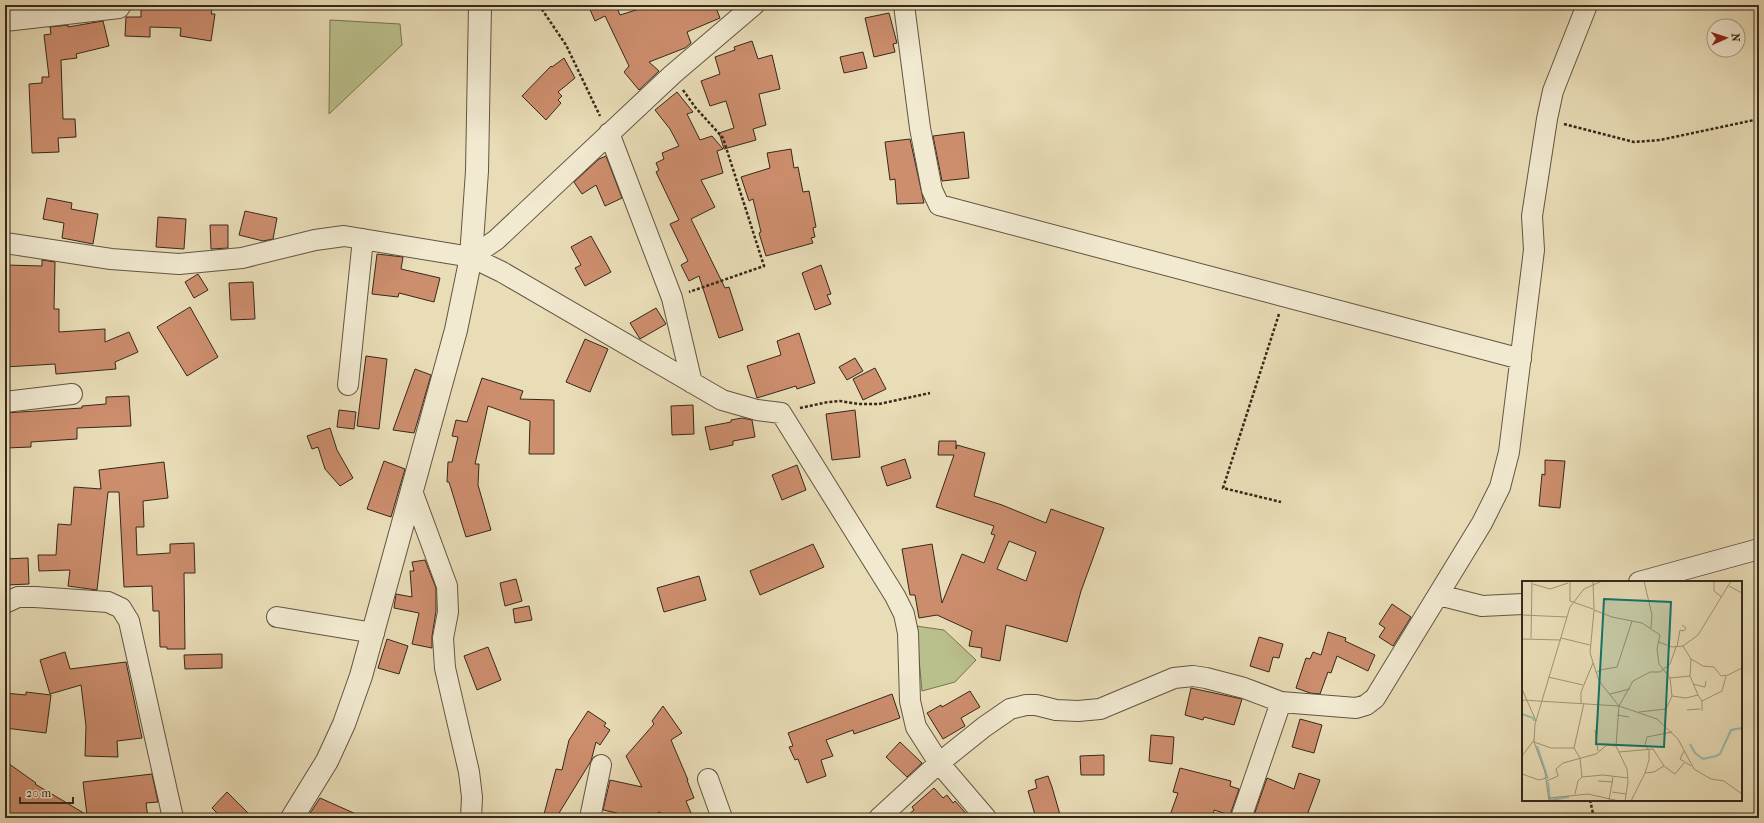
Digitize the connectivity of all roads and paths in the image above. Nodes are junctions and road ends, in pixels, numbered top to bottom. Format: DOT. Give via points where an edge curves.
graph roads {
  1 [pos="121,5"];
  2 [pos="480,5"];
  3 [pos="539,5"];
  4 [pos="754,5"];
  5 [pos="904,5"];
  6 [pos="1588,5"];
  7 [pos="5,21"];
  8 [pos="673,74"];
  9 [pos="1759,119"];
  10 [pos="1547,120"];
  11 [pos="609,133"];
  12 [pos="363,239"];
  13 [pos="5,243"];
  14 [pos="471,257"];
  15 [pos="1285,296"];
  16 [pos="672,298"];
  17 [pos="1521,358"];
  18 [pos="692,383"];
  19 [pos="348,385"];
  20 [pos="5,388"];
  21 [pos="930,393"];
  22 [pos="5,402"];
  23 [pos="781,413"];
  24 [pos="412,491"];
  25 [pos="1281,502"];
  26 [pos="1759,549"];
  27 [pos="1642,581"];
  28 [pos="1439,595"];
  29 [pos="5,603"];
  30 [pos="1522,604"];
  31 [pos="277,617"];
  32 [pos="374,633"];
  33 [pos="1281,702"];
  34 [pos="939,763"];
  35 [pos="601,765"];
  36 [pos="708,779"];
  37 [pos="1590,801"];
  38 [pos="173,818"];
  39 [pos="292,818"];
  40 [pos="471,818"];
  41 [pos="590,818"];
  42 [pos="722,818"];
  43 [pos="879,818"];
  44 [pos="986,818"];
  45 [pos="1241,818"];
  46 [pos="1594,818"];
  1 -- 7 [label="street" via="119,8"];
  2 -- 14 [label="street" via="477,171"];
  3 -- 11 [label="path" via="566,45"];
  4 -- 8 [label="street"];
  5 -- 15 [label="street" via="920,128 932,190 939,205"];
  6 -- 10 [label="street" via="1553,91"];
  8 -- 11 [label="street"];
  8 -- 16 [label="path" via="695,107 722,138 764,266"];
  9 -- 10 [label="path" via="1660,140 1634,142"];
  10 -- 17 [label="street" via="1532,216 1534,250"];
  11 -- 14 [label="street" via="496,240"];
  11 -- 16 [label="street"];
  12 -- 13 [label="street" via="344,236 315,240 242,258 179,264 111,259"];
  12 -- 14 [label="street"];
  12 -- 19 [label="street"];
  14 -- 18 [label="street" via="502,272"];
  14 -- 24 [label="street" via="456,330"];
  15 -- 17 [label="street"];
  15 -- 25 [label="path" via="1223,488"];
  16 -- 18 [label="street"];
  17 -- 28 [label="street" via="1509,452 1500,487 1482,523"];
  18 -- 23 [label="street" via="722,400 757,410"];
  20 -- 22 [label="street" via="70,389"];
  21 -- 23 [label="path" via="879,404 828,402"];
  23 -- 34 [label="street" via="904,614 908,633 910,701 916,727"];
  24 -- 32 [label="street"];
  24 -- 40 [label="street" via="447,586 448,612 443,638 445,668 469,772"];
  26 -- 27 [label="street"];
  28 -- 30 [label="street" via="1482,606"];
  28 -- 33 [label="street" via="1375,698 1366,705 1356,708"];
  29 -- 38 [label="street" via="18,597 35,597 108,602 121,608 129,621"];
  31 -- 32 [label="street"];
  32 -- 39 [label="street" via="344,724 327,762"];
  33 -- 34 [label="street" via="1244,688 1206,678 1174,678 1100,709 1056,710 1036,705 1010,709"];
  33 -- 45 [label="street"];
  34 -- 43 [label="street"];
  34 -- 44 [label="street"];
  35 -- 41 [label="street"];
  36 -- 42 [label="street"];
  37 -- 46 [label="path"];
}
